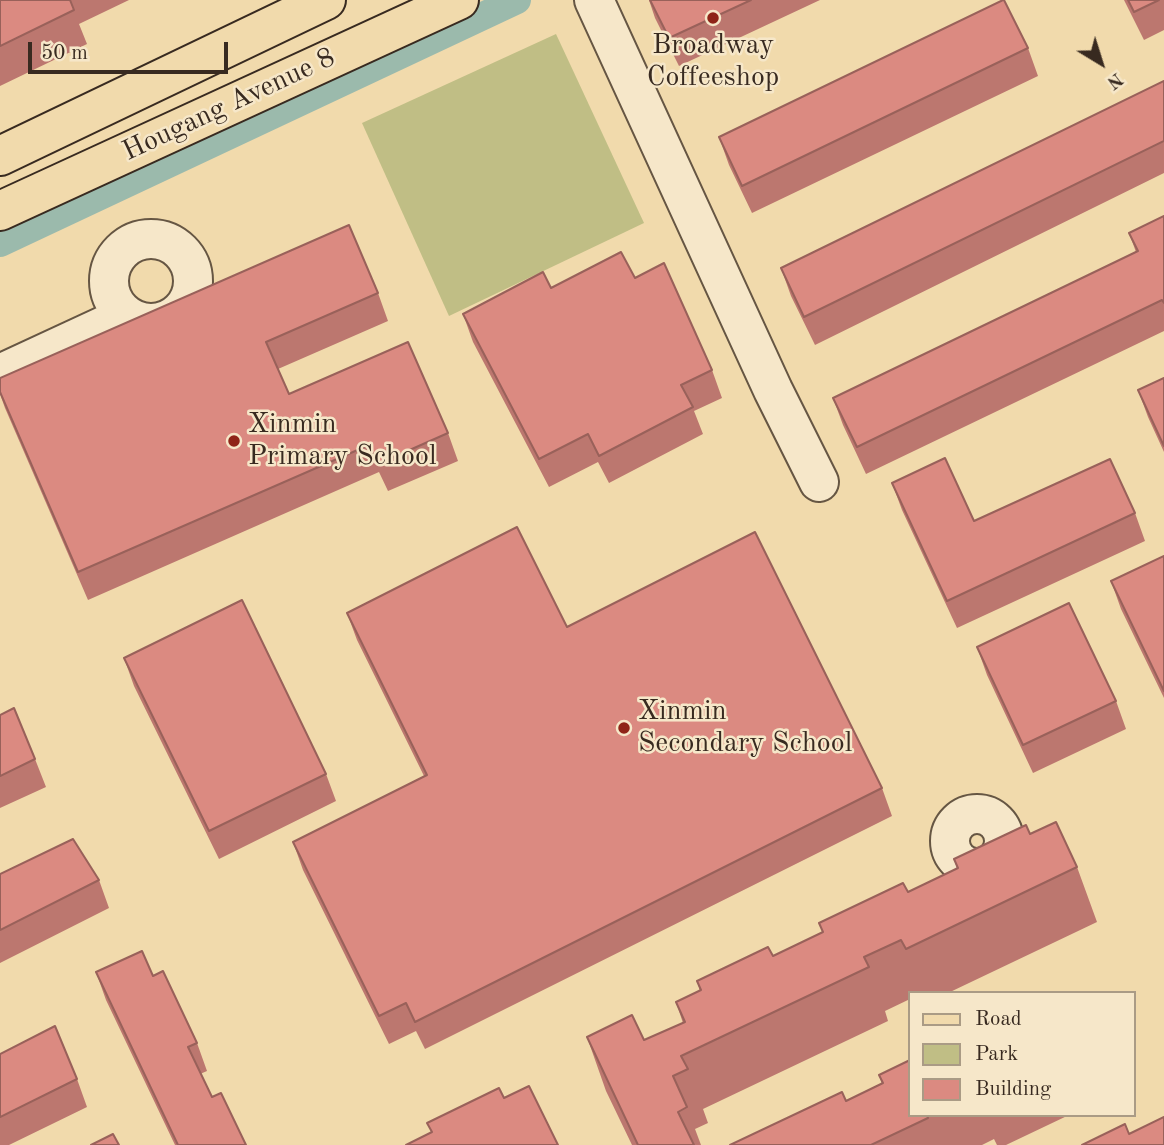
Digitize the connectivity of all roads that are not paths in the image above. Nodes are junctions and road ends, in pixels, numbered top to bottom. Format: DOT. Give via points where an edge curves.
graph roads {
  1 [pos="326,0"];
  2 [pos="459,0"];
  3 [pos="594,0"];
  4 [pos="392,14"];
  5 [pos="16,148"];
  6 [pos="54,185"];
  7 [pos="0,211"];
  8 [pos="125,316"];
  9 [pos="0,374"];
  10 [pos="819,482"];
  1 -- 5 [label="main road, Hougang Avenue 8"];
  2 -- 4 [label="main road, Hougang Avenue 8"];
  3 -- 10 [label="lane"];
  4 -- 6 [label="main road, Hougang Avenue 8"];
  5 -- 6 [label="main road"];
  6 -- 7 [label="main road, Hougang Avenue 8"];
  8 -- 9 [label="lane"];
}
